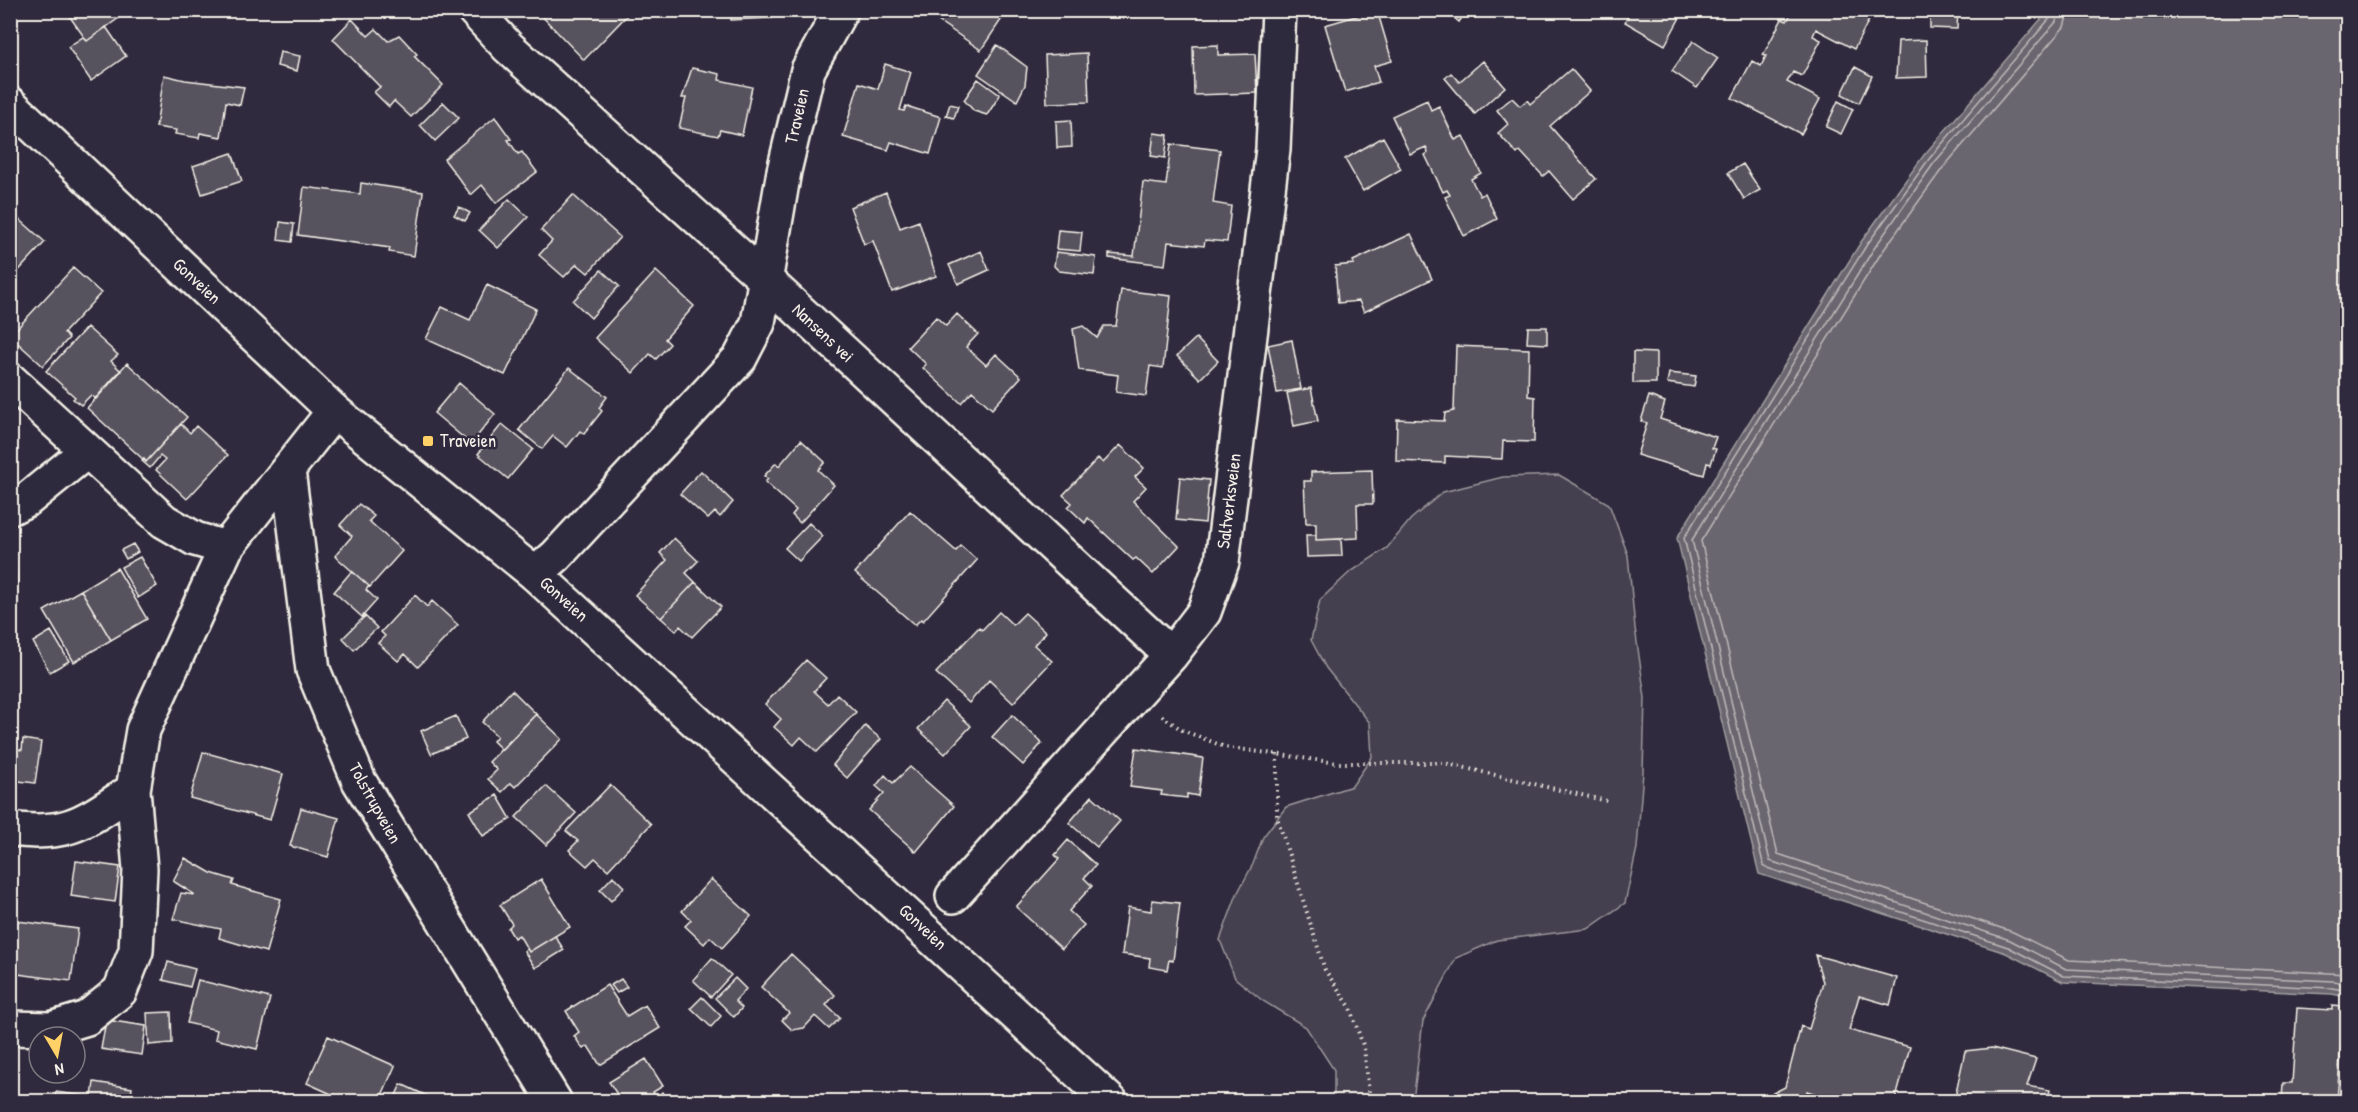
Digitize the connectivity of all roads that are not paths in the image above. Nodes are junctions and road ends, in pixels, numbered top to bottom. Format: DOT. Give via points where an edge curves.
graph roads {
  1 [pos="474,10"];
  2 [pos="841,10"];
  3 [pos="1279,10"];
  4 [pos="10,104"];
  5 [pos="766,280"];
  6 [pos="10,380"];
  7 [pos="334,411"];
  8 [pos="87,450"];
  9 [pos="288,470"];
  10 [pos="10,508"];
  11 [pos="226,548"];
  12 [pos="535,574"];
  13 [pos="1171,655"];
  14 [pos="133,790"];
  15 [pos="10,829"];
  16 [pos="953,896"];
  17 [pos="10,1028"];
  18 [pos="555,1101"];
  19 [pos="1111,1101"];
  1 -- 5 [label="street, Nansens vei" via="508,47"];
  2 -- 5 [label="street, Traveien" via="808,70 784,171"];
  3 -- 13 [label="street, Saltverksveien" via="1273,149 1222,562 1204,612"];
  4 -- 7 [label="street, Gonveien"];
  5 -- 12 [label="street, Traveien" via="758,323 740,358"];
  5 -- 13 [label="street, Nansens vei"];
  6 -- 8 [label="street"];
  7 -- 9 [label="street"];
  7 -- 12 [label="street, Gonveien"];
  8 -- 10 [label="street" via="28,499"];
  8 -- 11 [label="street" via="164,521 195,539"];
  9 -- 11 [label="street"];
  9 -- 18 [label="street, Tolstrupveien" via="313,670 359,781"];
  11 -- 14 [label="street" via="143,730"];
  12 -- 19 [label="street, Gonveien"];
  13 -- 16 [label="street, Saltverksveien"];
  14 -- 15 [label="street" via="81,823 57,831"];
  14 -- 17 [label="street" via="140,869 136,951 120,991 87,1018 51,1029"];
}
